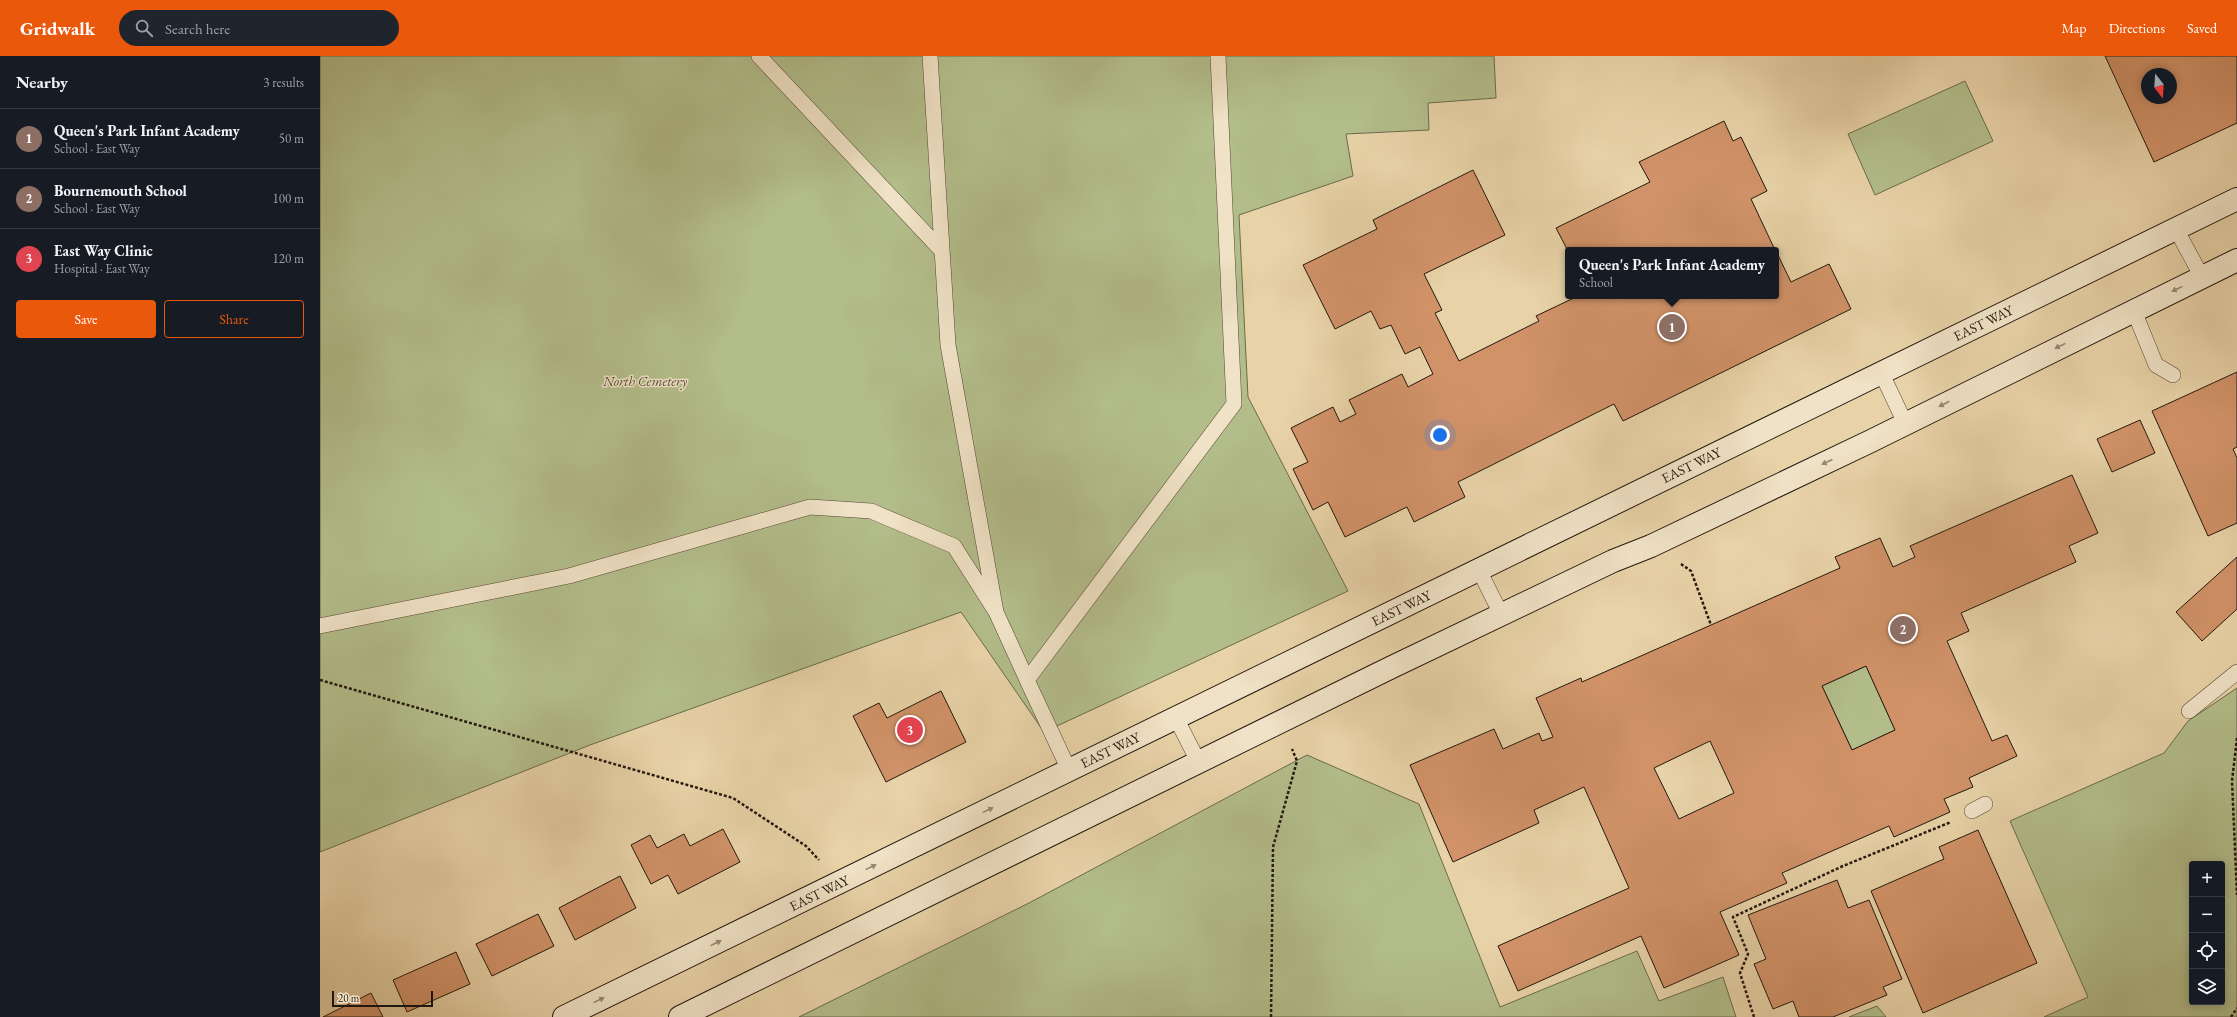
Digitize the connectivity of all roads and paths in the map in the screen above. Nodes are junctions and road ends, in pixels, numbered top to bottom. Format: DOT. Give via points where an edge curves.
graph roads {
  1 [pos="759,56"];
  2 [pos="930,56"];
  3 [pos="1218,56"];
  4 [pos="2237,199"];
  5 [pos="2176,229"];
  6 [pos="942,251"];
  7 [pos="2237,260"];
  8 [pos="2202,277"];
  9 [pos="2134,311"];
  10 [pos="1881,372"];
  11 [pos="2173,375"];
  12 [pos="1905,423"];
  13 [pos="1651,546"];
  14 [pos="1479,570"];
  15 [pos="996,612"];
  16 [pos="1501,614"];
  17 [pos="1711,625"];
  18 [pos="320,626"];
  19 [pos="2237,672"];
  20 [pos="320,680"];
  21 [pos="1028,680"];
  22 [pos="2189,711"];
  23 [pos="1176,718"];
  24 [pos="1280,722"];
  25 [pos="2237,738"];
  26 [pos="1199,763"];
  27 [pos="1069,770"];
  28 [pos="1979,808"];
  29 [pos="840,882"];
  30 [pos="2237,895"];
  31 [pos="2237,1008"];
  32 [pos="564,1017"];
  33 [pos="680,1017"];
  34 [pos="1271,1017"];
  35 [pos="1754,1017"];
  36 [pos="2231,1017"];
  1 -- 6 [label="lane"];
  2 -- 6 [label="lane"];
  3 -- 21 [label="lane" via="1234,404"];
  4 -- 5 [label="street, EAST WAY"];
  5 -- 8 [label="lane"];
  5 -- 10 [label="street, EAST WAY"];
  6 -- 15 [label="lane" via="948,345"];
  7 -- 8 [label="street"];
  8 -- 9 [label="street, one-way"];
  9 -- 11 [label="lane" via="2156,365"];
  9 -- 12 [label="street, one-way"];
  10 -- 12 [label="lane"];
  10 -- 14 [label="street, EAST WAY"];
  12 -- 13 [label="street, one-way"];
  13 -- 16 [label="street" via="1613,561"];
  13 -- 17 [label="path" via="1691,571"];
  14 -- 16 [label="lane"];
  14 -- 23 [label="street, EAST WAY"];
  15 -- 18 [label="lane" via="954,546 872,511 810,507 569,576"];
  15 -- 21 [label="lane"];
  16 -- 24 [label="street"];
  19 -- 22 [label="lane"];
  20 -- 29 [label="path" via="733,798 806,846"];
  21 -- 27 [label="lane"];
  23 -- 26 [label="lane"];
  23 -- 27 [label="street, EAST WAY"];
  24 -- 26 [label="street"];
  24 -- 34 [label="path" via="1297,761 1273,847"];
  25 -- 30 [label="path" via="2232,781"];
  26 -- 33 [label="street"];
  29 -- 27 [label="street, EAST WAY, one-way"];
  28 -- 35 [label="path" via="1843,866 1733,917 1748,954 1740,973"];
  32 -- 29 [label="street, EAST WAY, one-way"];
  31 -- 36 [label="path"];
}
